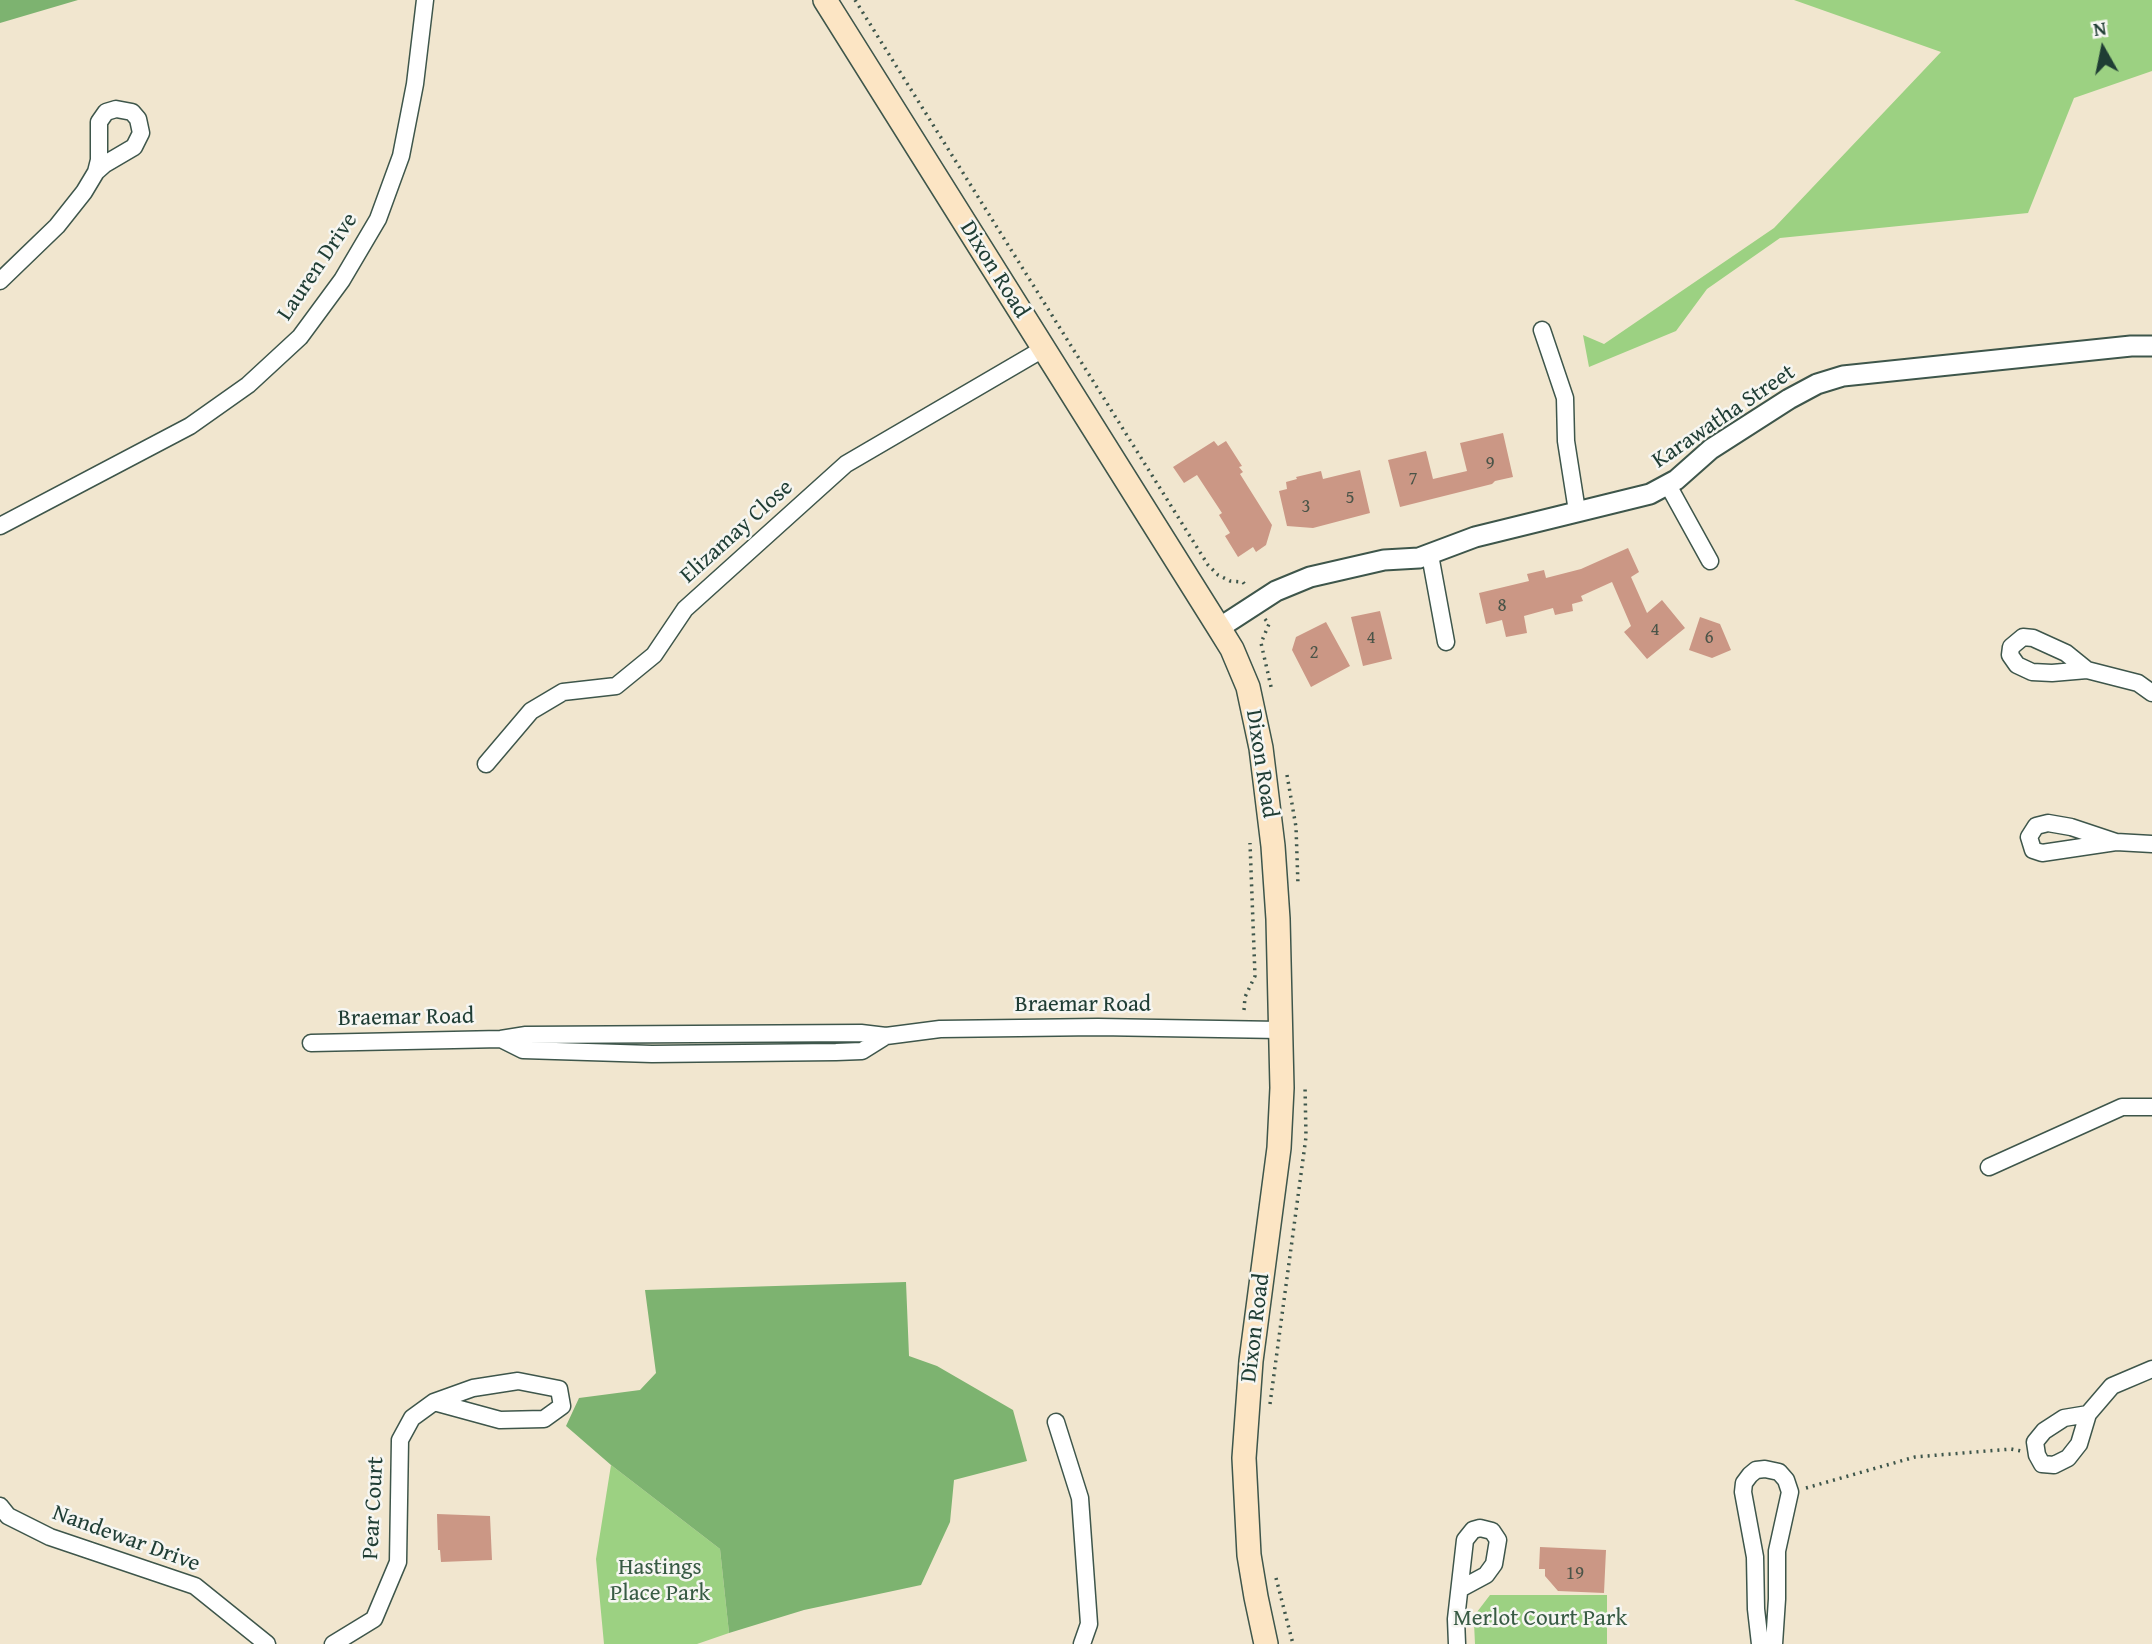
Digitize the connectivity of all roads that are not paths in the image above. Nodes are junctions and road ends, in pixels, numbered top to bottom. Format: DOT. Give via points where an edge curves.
graph roads {
  1 [pos="425,0"];
  2 [pos="825,0"];
  3 [pos="96,172"];
  4 [pos="0,281"];
  5 [pos="1542,330"];
  6 [pos="2152,346"];
  7 [pos="1043,349"];
  8 [pos="1668,485"];
  9 [pos="1577,511"];
  10 [pos="0,526"];
  11 [pos="1430,555"];
  12 [pos="1710,561"];
  13 [pos="1219,628"];
  14 [pos="1446,642"];
  15 [pos="2087,670"];
  16 [pos="2152,693"];
  17 [pos="486,764"];
  18 [pos="2116,842"];
  19 [pos="2152,844"];
  20 [pos="1280,1030"];
  21 [pos="311,1043"];
  22 [pos="2152,1107"];
  23 [pos="1989,1167"];
  24 [pos="2152,1368"];
  25 [pos="434,1402"];
  26 [pos="2088,1414"];
  27 [pos="1056,1422"];
  28 [pos="3,1516"];
  29 [pos="1460,1589"];
  30 [pos="267,1644"];
  31 [pos="333,1644"];
  32 [pos="1083,1644"];
  33 [pos="1266,1644"];
  34 [pos="1457,1644"];
  35 [pos="1760,1644"];
  36 [pos="1774,1644"];
  1 -- 10 [label="street, Lauren Drive" via="401,156 378,219 342,281 300,337 248,385 190,426"];
  2 -- 7 [label="main road, Dixon Road"];
  3 -- 4 [label="street" via="57,226"];
  5 -- 9 [label="street" via="1565,398 1566,441"];
  6 -- 8 [label="street, Karawatha Street" via="1856,375 1817,384 1711,450"];
  7 -- 13 [label="main road, Dixon Road"];
  7 -- 17 [label="street, Elizamay Close" via="846,464 685,609 654,655 615,685 563,692 531,711"];
  8 -- 9 [label="street, Karawatha Street" via="1636,498"];
  8 -- 12 [label="street"];
  9 -- 11 [label="street, Karawatha Street" via="1467,539"];
  11 -- 13 [label="street, Karawatha Street" via="1310,577 1276,591"];
  11 -- 14 [label="street"];
  13 -- 20 [label="main road, Dixon Road" via="1248,687 1261,748 1274,858"];
  15 -- 16 [label="street" via="2138,683"];
  18 -- 19 [label="street"];
  20 -- 21 [label="street, Braemar Road" via="940,1029 886,1036 540,1035"];
  20 -- 33 [label="main road, Dixon Road" via="1279,1147 1251,1361 1244,1458 1249,1555"];
  22 -- 23 [label="street" via="2122,1107"];
  24 -- 26 [label="street" via="2112,1386"];
  25 -- 25 [label="street, Pear Court" via="472,1388 518,1381 559,1389 562,1406 544,1419 500,1420"];
  25 -- 31 [label="street, Pear Court" via="412,1418 400,1440 398,1562 374,1619"];
  27 -- 32 [label="street" via="1080,1498 1089,1623"];
  28 -- 30 [label="street, Nandewar Drive" via="50,1537 195,1586"];
  29 -- 34 [label="street"];
  35 -- 36 [label="street" via="1755,1557 1743,1492 1750,1475 1765,1469 1779,1472 1790,1492 1777,1551"];
}
